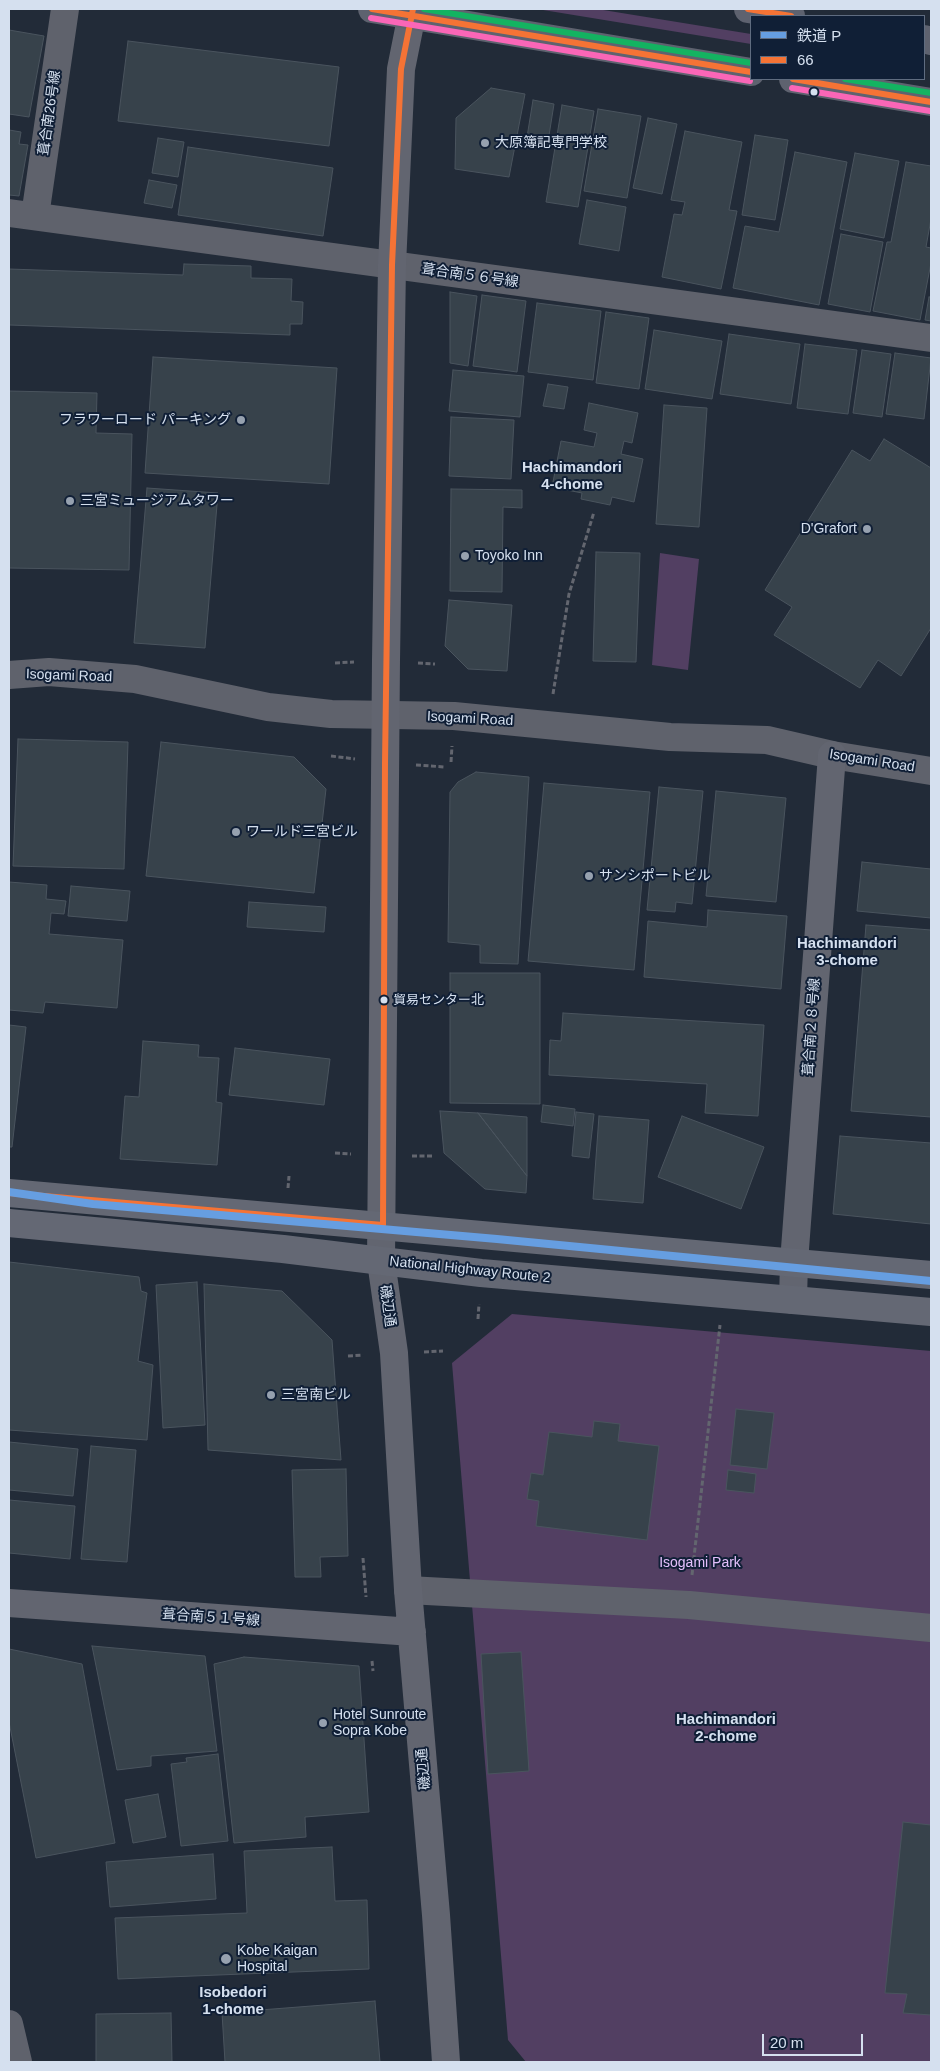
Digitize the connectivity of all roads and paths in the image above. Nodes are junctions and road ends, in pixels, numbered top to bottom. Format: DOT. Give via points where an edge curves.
graph roads {
  1 [pos="65,9"];
  2 [pos="372,9"];
  3 [pos="748,9"];
  4 [pos="412,12"];
  5 [pos="785,15"];
  6 [pos="750,72"];
  7 [pos="799,80"];
  8 [pos="931,102"];
  9 [pos="9,213"];
  10 [pos="35,216"];
  11 [pos="392,265"];
  12 [pos="931,338"];
  13 [pos="594,512"];
  14 [pos="9,674"];
  15 [pos="386,716"];
  16 [pos="548,724"];
  17 [pos="832,755"];
  18 [pos="931,771"];
  19 [pos="9,1192"];
  20 [pos="9,1223"];
  21 [pos="383,1226"];
  22 [pos="381,1261"];
  23 [pos="794,1262"];
  24 [pos="931,1275"];
  25 [pos="793,1300"];
  26 [pos="931,1312"];
  27 [pos="720,1324"];
  28 [pos="408,1590"];
  29 [pos="9,1603"];
  30 [pos="689,1605"];
  31 [pos="931,1628"];
  32 [pos="412,1632"];
  33 [pos="9,2024"];
  34 [pos="18,2062"];
  35 [pos="446,2062"];
  1 -- 10 [label="street, 葺合南26号線"];
  2 -- 4 [label="main road"];
  3 -- 5 [label="main road"];
  4 -- 6 [label="main road"];
  4 -- 11 [label="street, 磯辺通" via="401,69"];
  7 -- 8 [label="main road"];
  9 -- 10 [label="street, 葺合南５６号線"];
  10 -- 11 [label="street, 葺合南５６号線"];
  11 -- 12 [label="street, 葺合南５６号線"];
  11 -- 15 [label="street, 磯辺通"];
  13 -- 16 [label="path" via="569,594"];
  14 -- 15 [label="street, Isogami Road" via="48,672 135,679 268,707"];
  15 -- 16 [label="street, Isogami Road" via="454,716"];
  15 -- 21 [label="street, 磯辺通"];
  16 -- 17 [label="street, Isogami Road" via="670,737 767,740"];
  17 -- 18 [label="street, Isogami Road"];
  17 -- 23 [label="street, 葺合南２８号線"];
  19 -- 21 [label="highway"];
  20 -- 22 [label="highway, National Highway Route 2"];
  21 -- 22 [label="street, 磯辺通"];
  21 -- 23 [label="highway"];
  22 -- 25 [label="highway, National Highway Route 2" via="481,1273"];
  22 -- 28 [label="street, 磯辺通" via="394,1354"];
  23 -- 24 [label="highway"];
  23 -- 25 [label="street, 葺合南２８号線"];
  25 -- 26 [label="highway, National Highway Route 2"];
  27 -- 30 [label="path"];
  28 -- 30 [label="street"];
  28 -- 32 [label="street, 磯辺通"];
  29 -- 32 [label="street, 葺合南５１号線"];
  30 -- 31 [label="street"];
  32 -- 35 [label="street, 磯辺通"];
  33 -- 34 [label="street"];
}
